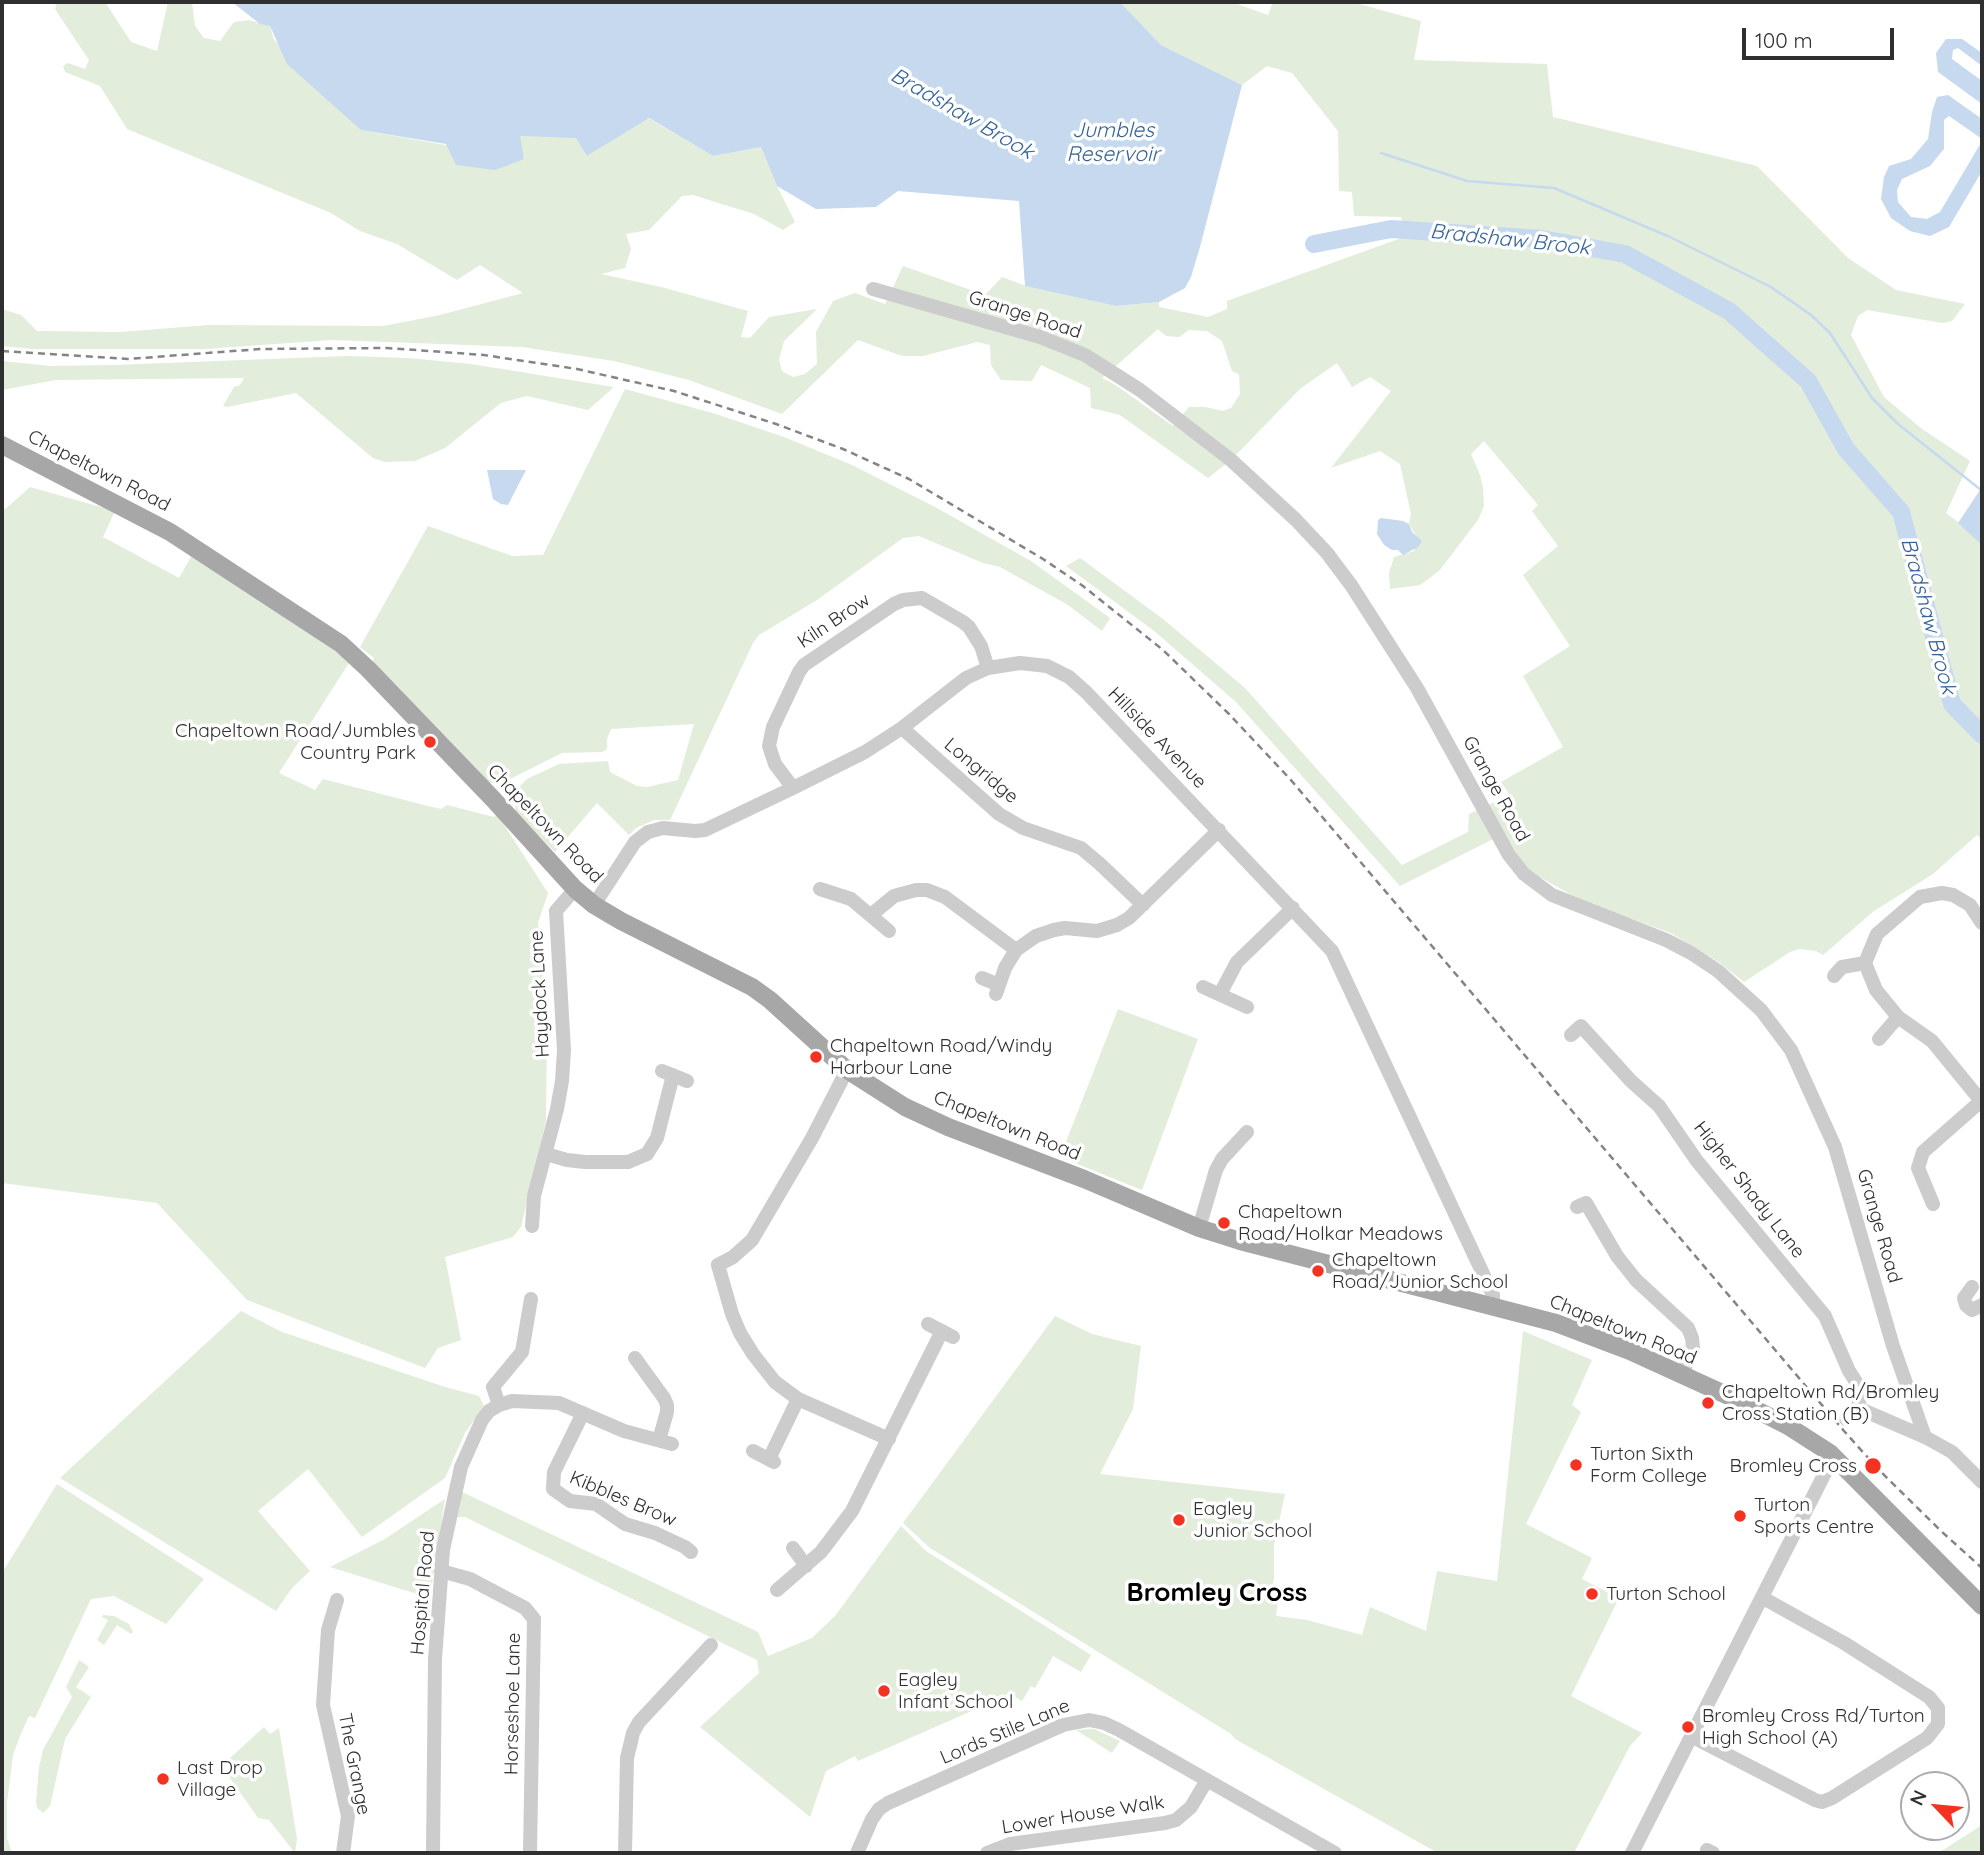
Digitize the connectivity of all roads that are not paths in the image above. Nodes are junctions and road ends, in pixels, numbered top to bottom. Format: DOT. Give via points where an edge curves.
graph roads {
  1 [pos="873,289"];
  2 [pos="2,445"];
  3 [pos="988,668"];
  4 [pos="902,728"];
  5 [pos="793,788"];
  6 [pos="1219,830"];
  7 [pos="575,889"];
  8 [pos="820,889"];
  9 [pos="594,905"];
  10 [pos="1143,905"];
  11 [pos="1293,908"];
  12 [pos="871,915"];
  13 [pos="1982,923"];
  14 [pos="889,931"];
  15 [pos="1016,950"];
  16 [pos="1865,963"];
  17 [pos="1834,969"];
  18 [pos="982,978"];
  19 [pos="1203,987"];
  20 [pos="1220,995"];
  21 [pos="1247,1007"];
  22 [pos="1898,1017"];
  23 [pos="1571,1035"];
  24 [pos="1878,1040"];
  25 [pos="847,1070"];
  26 [pos="687,1081"];
  27 [pos="1982,1101"];
  28 [pos="1248,1131"];
  29 [pos="546,1154"];
  30 [pos="1577,1206"];
  31 [pos="1933,1206"];
  32 [pos="532,1226"];
  33 [pos="1199,1228"];
  34 [pos="1973,1288"];
  35 [pos="531,1299"];
  36 [pos="1982,1305"];
  37 [pos="1493,1306"];
  38 [pos="928,1324"];
  39 [pos="1682,1375"];
  40 [pos="628,1377"];
  41 [pos="798,1399"];
  42 [pos="499,1405"];
  43 [pos="1913,1406"];
  44 [pos="1858,1408"];
  45 [pos="583,1413"];
  46 [pos="1846,1419"];
  47 [pos="1890,1422"];
  48 [pos="1925,1437"];
  49 [pos="889,1439"];
  50 [pos="754,1451"];
  51 [pos="1830,1454"];
  52 [pos="1982,1482"];
  53 [pos="793,1548"];
  54 [pos="691,1552"];
  55 [pos="806,1566"];
  56 [pos="441,1571"];
  57 [pos="776,1590"];
  58 [pos="1763,1598"];
  59 [pos="337,1600"];
  60 [pos="1982,1606"];
  61 [pos="711,1645"];
  62 [pos="1692,1736"];
  63 [pos="1207,1780"];
  64 [pos="1325,1851"];
  65 [pos="343,1853"];
  66 [pos="433,1853"];
  67 [pos="530,1853"];
  68 [pos="625,1853"];
  69 [pos="858,1853"];
  70 [pos="987,1853"];
  71 [pos="1632,1853"];
  1 -- 43 [label="street, Grange Road" via="1040,337 1085,355 1140,390 1231,460 1296,520 1351,585 1417,688 1524,874 1552,895 1691,953 1761,1010 1791,1049 1835,1147"];
  2 -- 7 [label="main road, Chapeltown Road" via="170,532 341,644"];
  3 -- 4 [label="street, Hillside Avenue" via="966,678"];
  3 -- 5 [label="street, Kiln Brow" via="969,626 922,598 894,604 799,672 769,746 775,764"];
  3 -- 6 [label="street, Hillside Avenue" via="1034,663 1069,677"];
  4 -- 5 [label="street, Hillside Avenue"];
  4 -- 10 [label="street, Longridge" via="999,814 1023,828 1080,848"];
  5 -- 9 [label="street, Hillside Avenue" via="705,830 663,828 641,836"];
  6 -- 10 [label="street"];
  6 -- 11 [label="street, Hillside Avenue"];
  7 -- 9 [label="main road, Chapeltown Road"];
  7 -- 29 [label="street, Haydock Lane" via="556,911 564,1050"];
  8 -- 12 [label="street" via="851,899"];
  9 -- 25 [label="main road, Chapeltown Road" via="752,988"];
  10 -- 15 [label="street" via="1117,925 1097,931 1054,930"];
  11 -- 20 [label="street" via="1237,962"];
  11 -- 37 [label="street, Hillside Avenue" via="1324,940 1340,966 1493,1295"];
  12 -- 14 [label="street"];
  12 -- 15 [label="street" via="903,892 936,892"];
  13 -- 16 [label="street" via="1970,905 1953,895 1920,897 1877,934"];
  15 -- 18 [label="street" via="998,989"];
  16 -- 17 [label="street"];
  16 -- 22 [label="street" via="1876,990"];
  19 -- 20 [label="street"];
  20 -- 21 [label="street"];
  22 -- 24 [label="street"];
  22 -- 27 [label="street" via="1932,1041"];
  23 -- 44 [label="street, Higher Shady Lane" via="1581,1027 1668,1116 1697,1161 1825,1315 1858,1385"];
  25 -- 33 [label="main road, Chapeltown Road" via="905,1107"];
  25 -- 41 [label="street" via="752,1240 718,1265 746,1344 775,1382"];
  26 -- 29 [label="street" via="667,1073 657,1138 647,1154 628,1162 585,1162"];
  27 -- 31 [label="street" via="1923,1152 1918,1168"];
  28 -- 33 [label="street" via="1216,1170"];
  29 -- 32 [label="street, Haydock Lane" via="534,1196"];
  30 -- 39 [label="street" via="1586,1203 1636,1280 1688,1328 1693,1348"];
  33 -- 37 [label="main road, Chapeltown Road"];
  34 -- 36 [label="street" via="1964,1298 1966,1306 1972,1310"];
  35 -- 42 [label="street" via="522,1352 493,1387"];
  37 -- 39 [label="main road, Chapeltown Road" via="1580,1331"];
  38 -- 49 [label="street" via="947,1334"];
  39 -- 51 [label="main road, Chapeltown Road" via="1788,1426"];
  40 -- 45 [label="street" via="639,1363 664,1398 665,1442"];
  41 -- 49 [label="street"];
  41 -- 50 [label="street" via="772,1460"];
  42 -- 45 [label="street" via="559,1403"];
  42 -- 56 [label="street, Hospital Road" via="482,1420 461,1467"];
  43 -- 47 [label="street"];
  43 -- 48 [label="street, Grange Road"];
  44 -- 46 [label="street"];
  44 -- 47 [label="street"];
  45 -- 54 [label="street, Kibbles Brow" via="554,1472 553,1489 570,1500 596,1504 625,1524 679,1540"];
  47 -- 48 [label="street"];
  48 -- 52 [label="street" via="1958,1457"];
  49 -- 55 [label="street" via="847,1519"];
  51 -- 58 [label="street"];
  51 -- 60 [label="main road, Chapeltown Road"];
  53 -- 55 [label="street"];
  55 -- 57 [label="street"];
  56 -- 66 [label="street, Hospital Road" via="435,1659"];
  56 -- 67 [label="street, Horseshoe Lane" via="470,1579 525,1608 534,1619"];
  58 -- 62 [label="street"];
  58 -- 62 [label="street" via="1929,1697 1938,1709 1938,1724 1927,1738 1822,1802"];
  59 -- 65 [label="street, The Grange" via="328,1630 323,1705 348,1816"];
  61 -- 68 [label="street" via="633,1732 627,1758"];
  62 -- 71 [label="street"];
  63 -- 64 [label="street, Lords Stile Lane"];
  63 -- 69 [label="street, Lords Stile Lane" via="1110,1725 1077,1721 888,1803 872,1819"];
  63 -- 70 [label="street, Lower House Walk" via="1191,1807 1176,1820 1010,1844"];
}
